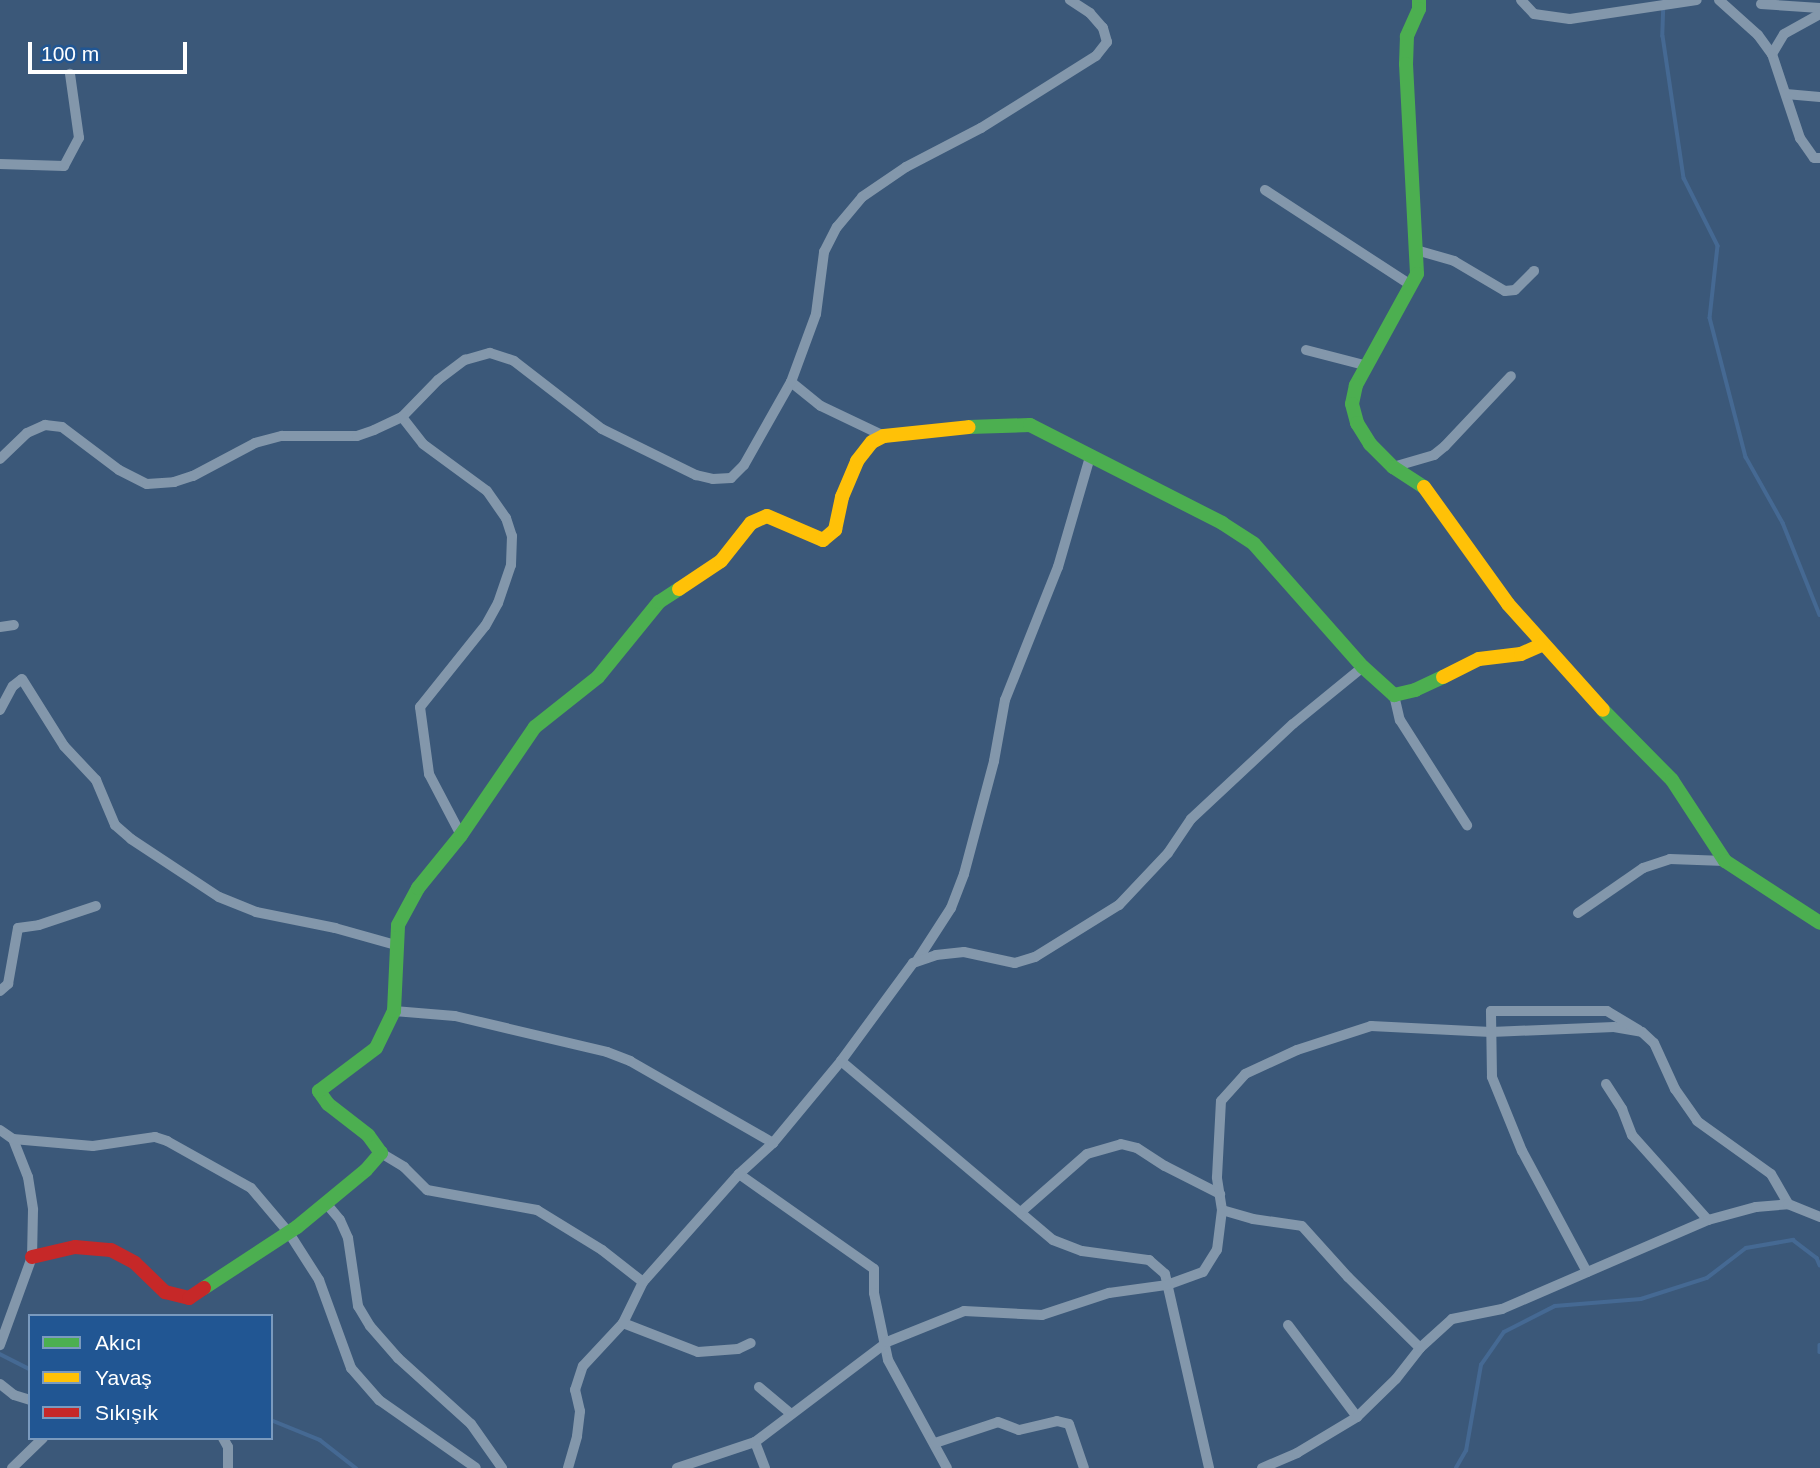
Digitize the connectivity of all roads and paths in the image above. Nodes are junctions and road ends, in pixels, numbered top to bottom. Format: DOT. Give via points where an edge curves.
graph roads {
  1 [pos="1070,0"];
  2 [pos="1419,0"];
  3 [pos="1521,0"];
  4 [pos="1694,0"];
  5 [pos="1719,0"];
  6 [pos="1761,4"];
  7 [pos="1820,8"];
  8 [pos="1820,14"];
  9 [pos="1772,54"];
  10 [pos="70,74"];
  11 [pos="1786,94"];
  12 [pos="1820,97"];
  13 [pos="1820,159"];
  14 [pos="0,164"];
  15 [pos="1265,190"];
  16 [pos="1416,250"];
  17 [pos="1534,271"];
  18 [pos="1411,285"];
  19 [pos="1306,350"];
  20 [pos="1364,365"];
  21 [pos="1511,376"];
  22 [pos="791,382"];
  23 [pos="402,416"];
  24 [pos="884,436"];
  25 [pos="1090,457"];
  26 [pos="0,459"];
  27 [pos="1393,467"];
  28 [pos="15,625"];
  29 [pos="0,627"];
  30 [pos="1543,644"];
  31 [pos="1363,667"];
  32 [pos="1395,695"];
  33 [pos="0,710"];
  34 [pos="1467,825"];
  35 [pos="461,835"];
  36 [pos="1725,861"];
  37 [pos="96,906"];
  38 [pos="1578,913"];
  39 [pos="1820,923"];
  40 [pos="396,945"];
  41 [pos="918,959"];
  42 [pos="0,990"];
  43 [pos="394,1011"];
  44 [pos="1491,1032"];
  45 [pos="1642,1032"];
  46 [pos="841,1061"];
  47 [pos="1606,1084"];
  48 [pos="0,1130"];
  49 [pos="13,1139"];
  50 [pos="773,1143"];
  51 [pos="382,1153"];
  52 [pos="739,1174"];
  53 [pos="1220,1194"];
  54 [pos="326,1202"];
  55 [pos="1788,1204"];
  56 [pos="1022,1210"];
  57 [pos="1223,1210"];
  58 [pos="1820,1217"];
  59 [pos="1708,1220"];
  60 [pos="289,1233"];
  61 [pos="33,1256"];
  62 [pos="1587,1272"];
  63 [pos="643,1282"];
  64 [pos="1167,1285"];
  65 [pos="623,1323"];
  66 [pos="1288,1325"];
  67 [pos="887,1342"];
  68 [pos="751,1343"];
  69 [pos="0,1344"];
  70 [pos="1420,1348"];
  71 [pos="0,1384"];
  72 [pos="759,1387"];
  73 [pos="28,1399"];
  74 [pos="790,1413"];
  75 [pos="1357,1417"];
  76 [pos="41,1440"];
  77 [pos="224,1440"];
  78 [pos="755,1442"];
  79 [pos="935,1443"];
  80 [pos="12,1468"];
  81 [pos="228,1468"];
  82 [pos="476,1468"];
  83 [pos="502,1468"];
  84 [pos="568,1468"];
  85 [pos="677,1468"];
  86 [pos="765,1468"];
  87 [pos="947,1468"];
  88 [pos="1084,1468"];
  89 [pos="1209,1468"];
  90 [pos="1262,1468"];
  1 -- 22 [label="street" via="1103,28 1107,41 1096,56 981,128 906,167 862,197 837,227 824,252 816,314"];
  2 -- 16 [label="street" via="1407,36 1406,64"];
  3 -- 4 [label="street" via="1534,14 1552,19"];
  5 -- 9 [label="street"];
  6 -- 7 [label="street"];
  8 -- 9 [label="street" via="1784,34"];
  9 -- 11 [label="street"];
  10 -- 14 [label="street" via="79,138 64,166"];
  11 -- 12 [label="street"];
  11 -- 13 [label="street" via="1800,138 1814,158"];
  15 -- 18 [label="street"];
  16 -- 17 [label="street" via="1454,261 1505,291 1516,290"];
  16 -- 18 [label="street" via="1417,274"];
  18 -- 20 [label="street"];
  19 -- 20 [label="street"];
  20 -- 27 [label="street" via="1352,404 1370,444"];
  21 -- 27 [label="street" via="1434,455"];
  22 -- 23 [label="street" via="744,465 731,478 696,475 602,429 514,361 490,353 465,360"];
  22 -- 24 [label="street" via="821,406"];
  23 -- 26 [label="street" via="357,436 282,436 255,443 174,482 147,484 62,427 45,425 27,433"];
  23 -- 35 [label="street" via="423,444 487,491 512,536 511,565 498,604 420,707 429,774"];
  24 -- 25 [label="street" via="1030,425"];
  24 -- 35 [label="street" via="872,442 857,461 835,530 823,540 767,516 751,523 721,561 659,602 598,677 535,727"];
  25 -- 31 [label="street" via="1222,523 1254,544"];
  25 -- 41 [label="street" via="1058,567 1005,700 964,874 951,908"];
  27 -- 30 [label="street" via="1423,486 1508,604"];
  28 -- 29 [label="street"];
  30 -- 32 [label="street" via="1521,654 1479,659"];
  30 -- 36 [label="street" via="1672,780"];
  31 -- 32 [label="street"];
  31 -- 41 [label="street" via="1293,724 1191,819 1168,853 1119,905 1035,957 1015,963 964,952"];
  32 -- 34 [label="street" via="1400,720"];
  33 -- 40 [label="street" via="22,679 64,746 96,780 115,825 219,897 256,912"];
  35 -- 40 [label="street" via="418,888 398,925"];
  36 -- 38 [label="street" via="1670,859 1643,868"];
  36 -- 39 [label="street"];
  37 -- 42 [label="street" via="18,928 8,984"];
  40 -- 43 [label="street"];
  41 -- 46 [label="street"];
  43 -- 50 [label="street" via="455,1016 607,1052 631,1061"];
  43 -- 51 [label="street" via="376,1048 319,1091"];
  44 -- 45 [label="street" via="1614,1027"];
  44 -- 45 [label="street" via="1491,1011 1607,1011"];
  44 -- 53 [label="street" via="1371,1026 1297,1050 1245,1074 1221,1101"];
  44 -- 62 [label="street" via="1492,1077 1509,1122"];
  45 -- 55 [label="street" via="1654,1042 1675,1089 1697,1121 1771,1174"];
  46 -- 50 [label="street"];
  46 -- 56 [label="street"];
  47 -- 59 [label="street" via="1632,1135"];
  48 -- 49 [label="street"];
  49 -- 60 [label="street" via="93,1146 155,1137 167,1140 251,1188"];
  49 -- 61 [label="street" via="28,1177"];
  50 -- 52 [label="street"];
  51 -- 54 [label="street"];
  51 -- 63 [label="street" via="427,1190 537,1210"];
  52 -- 63 [label="street"];
  52 -- 67 [label="street" via="874,1269 874,1293"];
  53 -- 56 [label="street" via="1137,1148 1121,1144 1087,1154"];
  53 -- 57 [label="street"];
  54 -- 60 [label="street"];
  54 -- 83 [label="street" via="348,1238 358,1306 370,1326 471,1424"];
  55 -- 58 [label="street"];
  55 -- 59 [label="street"];
  56 -- 64 [label="street" via="1054,1240 1082,1251 1149,1260 1165,1274"];
  57 -- 64 [label="street" via="1217,1250 1203,1272"];
  57 -- 70 [label="street" via="1302,1226"];
  59 -- 62 [label="street"];
  60 -- 61 [label="street" via="190,1298 165,1293 135,1263 111,1250 75,1247"];
  60 -- 82 [label="street" via="319,1280 351,1368 379,1400"];
  61 -- 69 [label="street"];
  62 -- 70 [label="street" via="1502,1309 1452,1319"];
  63 -- 65 [label="street"];
  64 -- 67 [label="street" via="1109,1293 1042,1315 964,1311"];
  64 -- 89 [label="street"];
  65 -- 68 [label="street" via="698,1352 738,1349"];
  65 -- 84 [label="street" via="583,1366 576,1390 580,1410 577,1436"];
  66 -- 75 [label="street"];
  67 -- 74 [label="street"];
  67 -- 79 [label="street" via="888,1360"];
  70 -- 75 [label="street"];
  71 -- 73 [label="street"];
  72 -- 74 [label="street"];
  74 -- 78 [label="street"];
  75 -- 90 [label="street"];
  76 -- 80 [label="street"];
  77 -- 81 [label="street"];
  78 -- 85 [label="street"];
  78 -- 86 [label="street"];
  79 -- 87 [label="street"];
  79 -- 88 [label="street" via="998,1422 1019,1430 1057,1421 1069,1424"];
}
